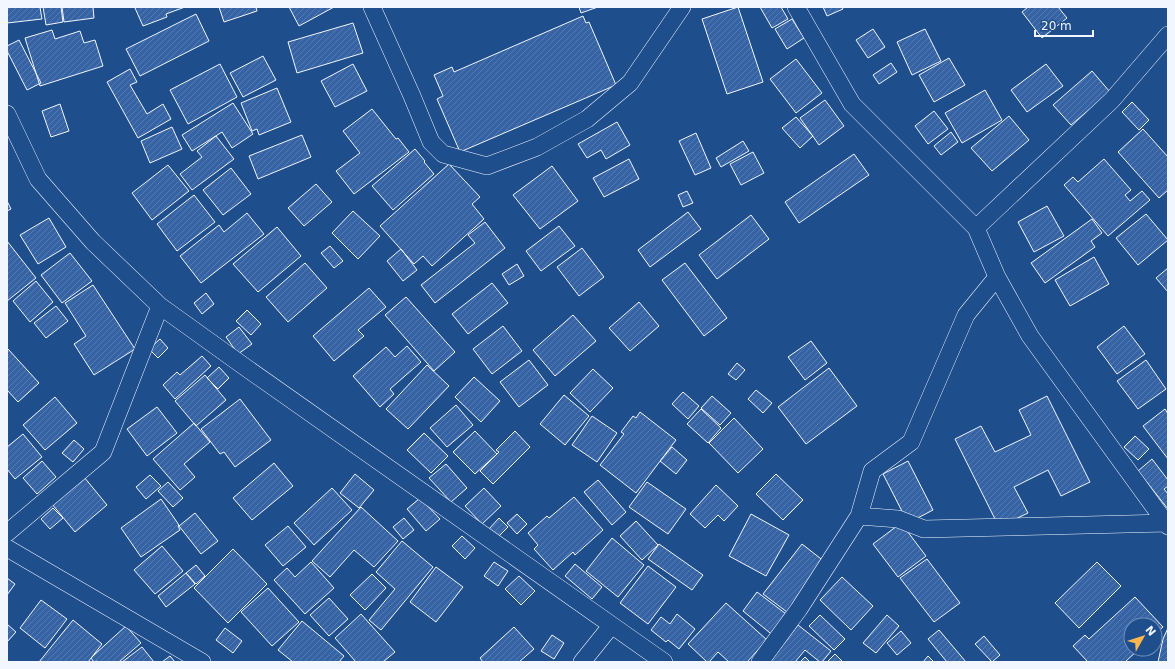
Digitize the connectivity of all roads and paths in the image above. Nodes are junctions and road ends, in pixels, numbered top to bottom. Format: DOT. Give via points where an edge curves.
graph roads {
  1 [pos="372,7"];
  2 [pos="682,7"];
  3 [pos="796,7"];
  4 [pos="1168,35"];
  5 [pos="7,114"];
  6 [pos="976,228"];
  7 [pos="997,277"];
  8 [pos="160,306"];
  9 [pos="860,516"];
  10 [pos="1167,524"];
  11 [pos="7,533"];
  12 [pos="7,548"];
  13 [pos="611,626"];
  14 [pos="202,662"];
  15 [pos="582,662"];
  16 [pos="664,662"];
  17 [pos="760,662"];
  1 -- 2 [label="street" via="431,142 443,154 487,166 537,147 587,119 630,83"];
  3 -- 6 [label="street" via="852,104"];
  4 -- 6 [label="street" via="1112,100"];
  5 -- 8 [label="street" via="38,179 93,242"];
  6 -- 7 [label="street"];
  7 -- 9 [label="street" via="966,315 911,442 872,470"];
  7 -- 10 [label="street" via="1030,336"];
  8 -- 11 [label="street" via="103,452"];
  8 -- 13 [label="street"];
  9 -- 10 [label="street" via="898,519 924,529"];
  9 -- 17 [label="street" via="799,609"];
  12 -- 14 [label="street"];
  13 -- 15 [label="street"];
  13 -- 16 [label="street"];
}
